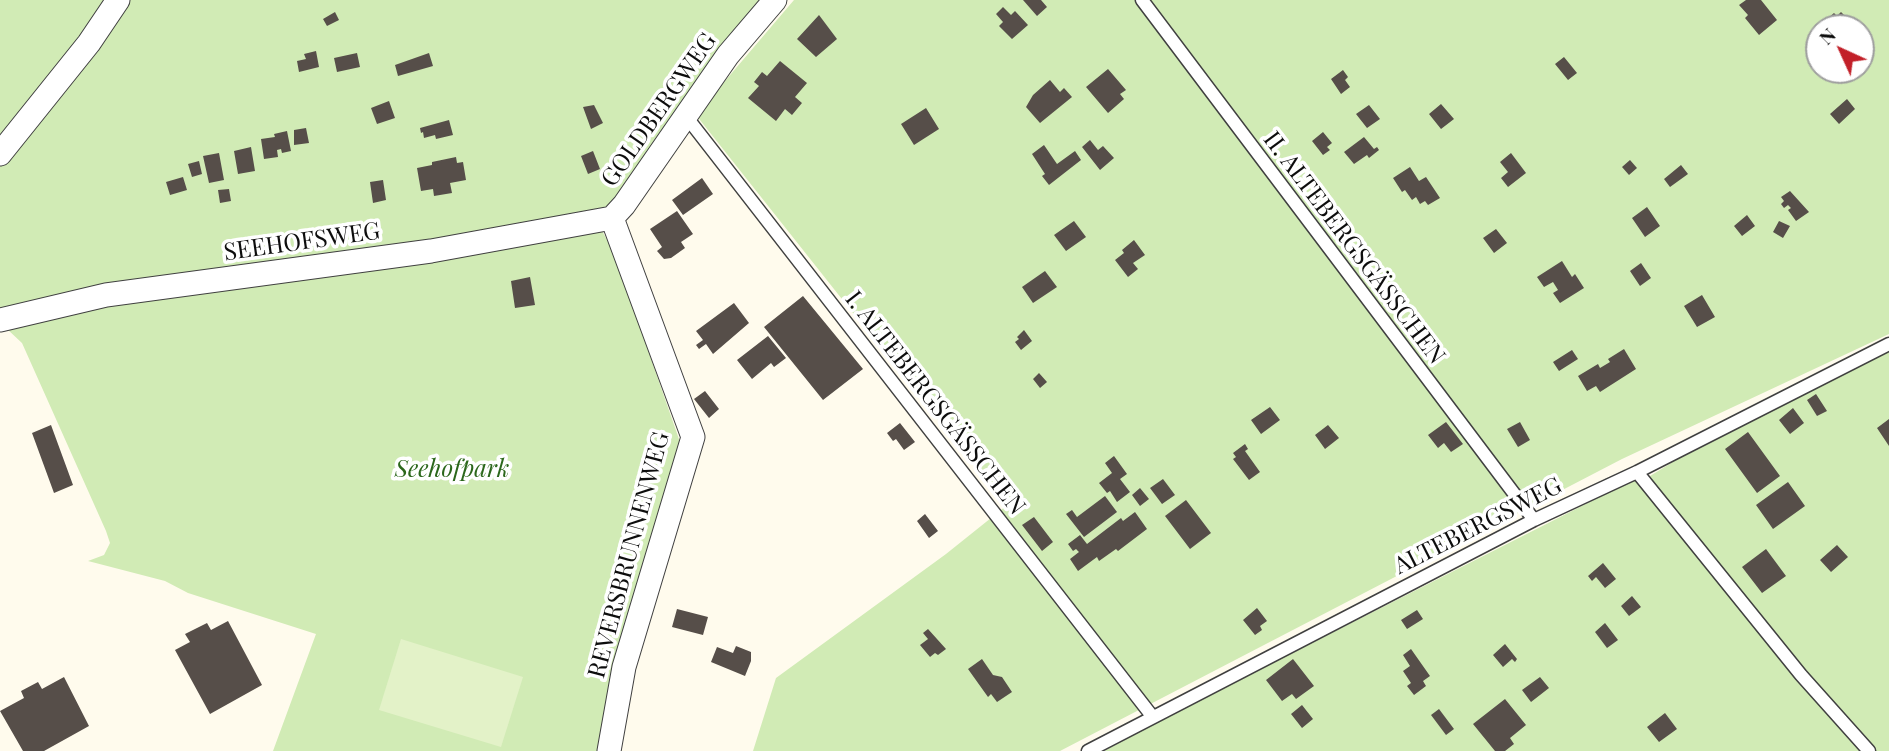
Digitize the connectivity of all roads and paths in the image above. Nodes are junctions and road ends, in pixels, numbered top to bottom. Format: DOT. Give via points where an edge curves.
graph roads {
  1 [pos="118,0"];
  2 [pos="775,0"];
  3 [pos="1142,0"];
  4 [pos="685,115"];
  5 [pos="0,154"];
  6 [pos="612,218"];
  7 [pos="0,320"];
  8 [pos="1886,350"];
  9 [pos="1637,472"];
  10 [pos="1534,520"];
  11 [pos="1152,716"];
  12 [pos="609,751"];
  13 [pos="1088,751"];
  14 [pos="1869,751"];
  1 -- 5 [label="street"];
  2 -- 4 [label="street, GOLDBERGWEG"];
  3 -- 10 [label="lane, II. ALTEBERGSGÄSSCHEN"];
  4 -- 6 [label="street, GOLDBERGWEG"];
  4 -- 11 [label="lane, I. ALTEBERGSGÄSSCHEN"];
  6 -- 7 [label="street, SEEHOFSWEG" via="431,251 106,295"];
  6 -- 12 [label="street, REVERSBRUNNENWEG" via="693,437 624,667"];
  8 -- 9 [label="lane, ALTEBERGSWEG"];
  9 -- 10 [label="lane, ALTEBERGSWEG"];
  9 -- 14 [label="lane" via="1801,675"];
  10 -- 11 [label="lane, ALTEBERGSWEG"];
  11 -- 13 [label="lane, ALTEBERGSWEG"];
}
